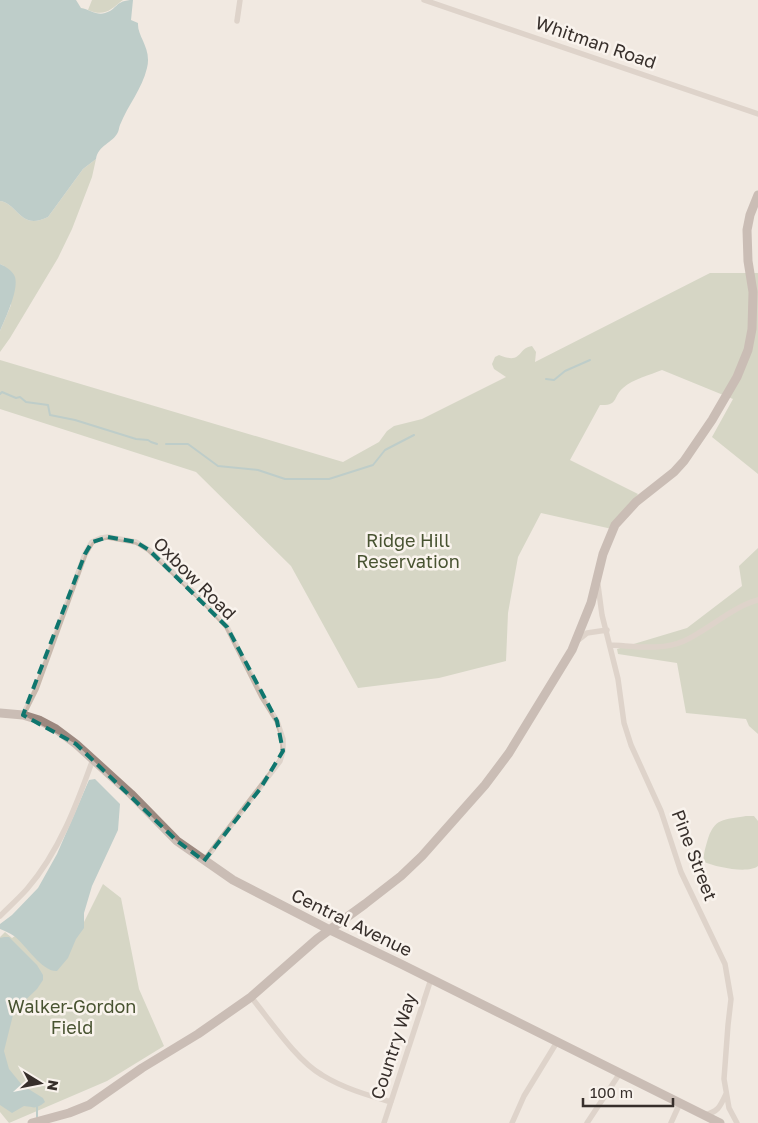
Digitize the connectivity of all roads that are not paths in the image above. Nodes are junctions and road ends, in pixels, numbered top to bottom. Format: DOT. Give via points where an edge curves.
graph roads {
  1 [pos="240,0"];
  2 [pos="424,0"];
  3 [pos="237,21"];
  4 [pos="758,114"];
  5 [pos="758,195"];
  6 [pos="756,306"];
  7 [pos="597,578"];
  8 [pos="758,600"];
  9 [pos="607,630"];
  10 [pos="576,642"];
  11 [pos="611,645"];
  12 [pos="0,713"];
  13 [pos="23,716"];
  14 [pos="93,759"];
  15 [pos="204,861"];
  16 [pos="0,916"];
  17 [pos="330,930"];
  18 [pos="431,979"];
  19 [pos="251,997"];
  20 [pos="557,1042"];
  21 [pos="620,1073"];
  22 [pos="726,1094"];
  23 [pos="391,1102"];
  24 [pos="680,1103"];
  25 [pos="704,1115"];
  26 [pos="32,1123"];
  27 [pos="384,1123"];
  28 [pos="512,1123"];
  29 [pos="587,1123"];
  30 [pos="671,1123"];
  31 [pos="720,1123"];
  32 [pos="737,1123"];
  1 -- 3 [label="street"];
  2 -- 4 [label="street, Whitman Road"];
  5 -- 6 [label="street" via="747,230"];
  6 -- 7 [label="street" via="748,350 737,377 712,420 674,472 636,502 616,525 602,554"];
  7 -- 9 [label="street, Pine Street"];
  7 -- 10 [label="street"];
  8 -- 11 [label="street" via="740,606 684,641 662,647"];
  9 -- 10 [label="street" via="587,633"];
  9 -- 11 [label="street, Pine Street"];
  10 -- 17 [label="street" via="509,753 468,804 401,876"];
  11 -- 22 [label="street, Pine Street" via="624,723 631,744 661,811 681,872 725,964 731,1000 724,1079"];
  12 -- 13 [label="street, Central Avenue"];
  13 -- 14 [label="street, Central Avenue" via="56,729"];
  13 -- 15 [label="street, Oxbow Road" via="92,542 108,537 136,542 150,550 227,628 277,721 283,740 280,762"];
  14 -- 15 [label="street, Central Avenue" via="177,841"];
  14 -- 16 [label="street" via="53,852 27,890"];
  15 -- 17 [label="street, Central Avenue" via="233,880"];
  17 -- 18 [label="street, Central Avenue"];
  17 -- 19 [label="street"];
  18 -- 20 [label="street, Central Avenue"];
  18 -- 23 [label="street, Country Way"];
  19 -- 23 [label="street" via="292,1048 320,1074 352,1090"];
  19 -- 26 [label="street" via="89,1105"];
  20 -- 21 [label="street, Central Avenue"];
  20 -- 28 [label="street" via="524,1096"];
  21 -- 24 [label="street, Central Avenue"];
  21 -- 29 [label="street"];
  22 -- 25 [label="street" via="713,1113"];
  22 -- 32 [label="street, Pine Street"];
  23 -- 27 [label="street, Country Way"];
  24 -- 25 [label="street, Central Avenue"];
  24 -- 30 [label="street"];
  25 -- 31 [label="street, Central Avenue"];
}
